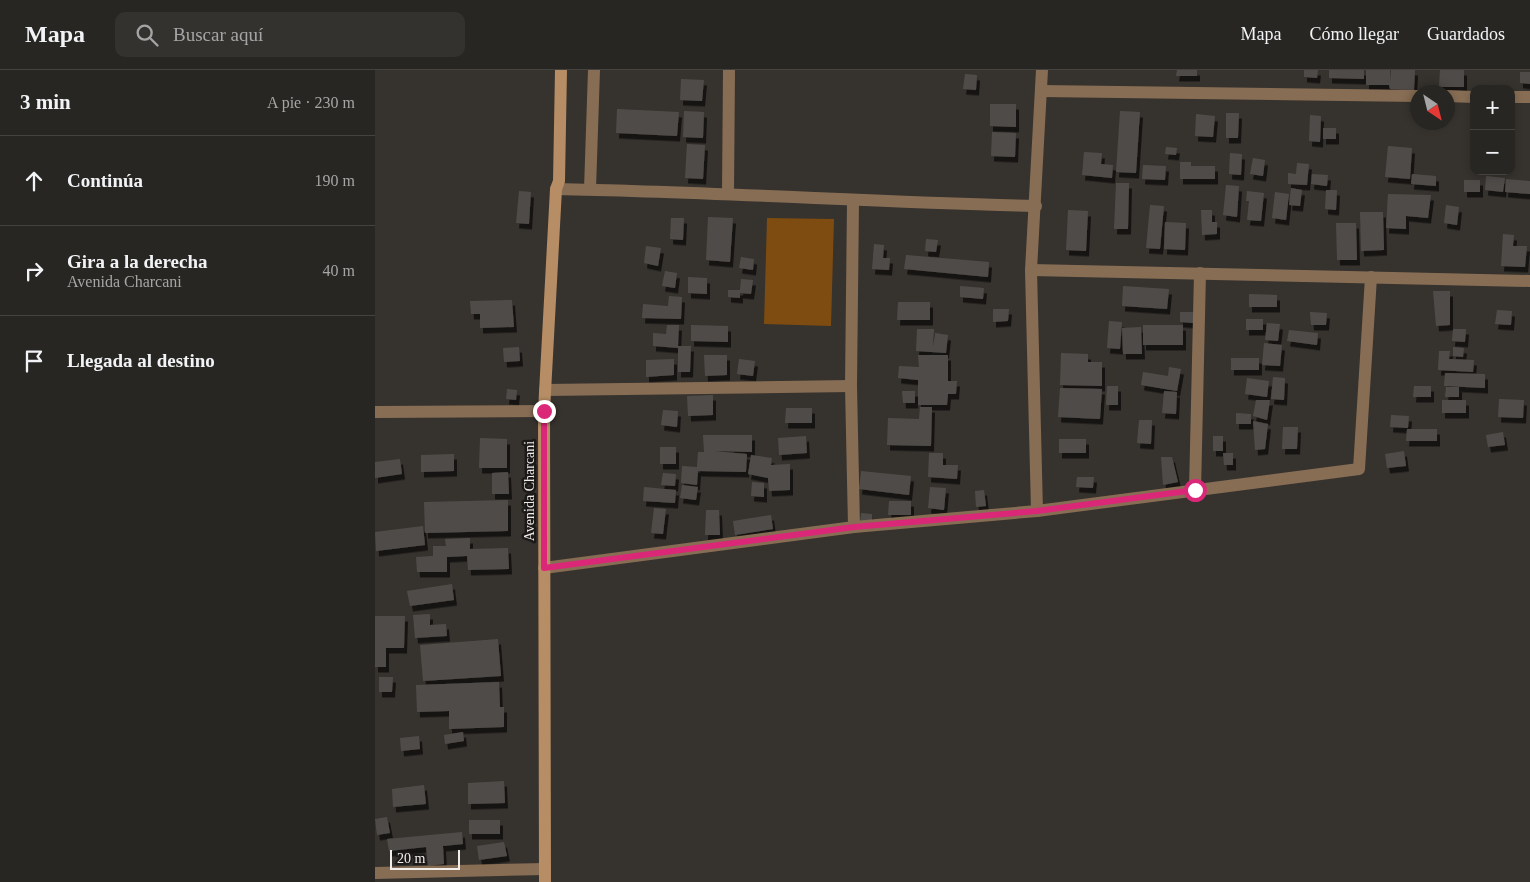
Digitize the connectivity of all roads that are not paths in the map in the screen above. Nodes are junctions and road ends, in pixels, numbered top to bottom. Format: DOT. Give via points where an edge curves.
graph roads {
  1 [pos="561,70"];
  2 [pos="594,70"];
  3 [pos="729,70"];
  4 [pos="1042,70"];
  5 [pos="1041,91"];
  6 [pos="1410,96"];
  7 [pos="1455,96"];
  8 [pos="1470,96"];
  9 [pos="1515,97"];
  10 [pos="1530,97"];
  11 [pos="556,188"];
  12 [pos="590,189"];
  13 [pos="728,193"];
  14 [pos="853,201"];
  15 [pos="1036,206"];
  16 [pos="1031,270"];
  17 [pos="1199,273"];
  18 [pos="1371,276"];
  19 [pos="1530,281"];
  20 [pos="851,386"];
  21 [pos="545,390"];
  22 [pos="544,411"];
  23 [pos="375,412"];
  24 [pos="1195,490"];
  25 [pos="1037,511"];
  26 [pos="854,527"];
  27 [pos="544,568"];
  28 [pos="375,873"];
  29 [pos="545,876"];
  1 -- 11 [label="main road, Avenida Charcani" via="559,181"];
  2 -- 12 [label="street"];
  3 -- 13 [label="street"];
  4 -- 5 [label="street"];
  5 -- 6 [label="street"];
  5 -- 15 [label="street"];
  7 -- 8 [label="street"];
  9 -- 10 [label="street"];
  11 -- 12 [label="street"];
  11 -- 21 [label="main road, Avenida Charcani"];
  12 -- 13 [label="street"];
  13 -- 14 [label="street"];
  14 -- 15 [label="street"];
  14 -- 20 [label="street"];
  15 -- 16 [label="street"];
  16 -- 17 [label="street"];
  16 -- 25 [label="street"];
  17 -- 18 [label="street"];
  17 -- 24 [label="street"];
  18 -- 19 [label="street"];
  18 -- 24 [label="street" via="1359,468"];
  20 -- 21 [label="street"];
  20 -- 26 [label="street"];
  21 -- 22 [label="main road, Avenida Charcani"];
  22 -- 23 [label="street"];
  22 -- 27 [label="main road, Avenida Charcani"];
  24 -- 25 [label="street"];
  25 -- 26 [label="street"];
  26 -- 27 [label="street"];
  27 -- 29 [label="main road, Avenida Charcani"];
  28 -- 29 [label="street"];
}
